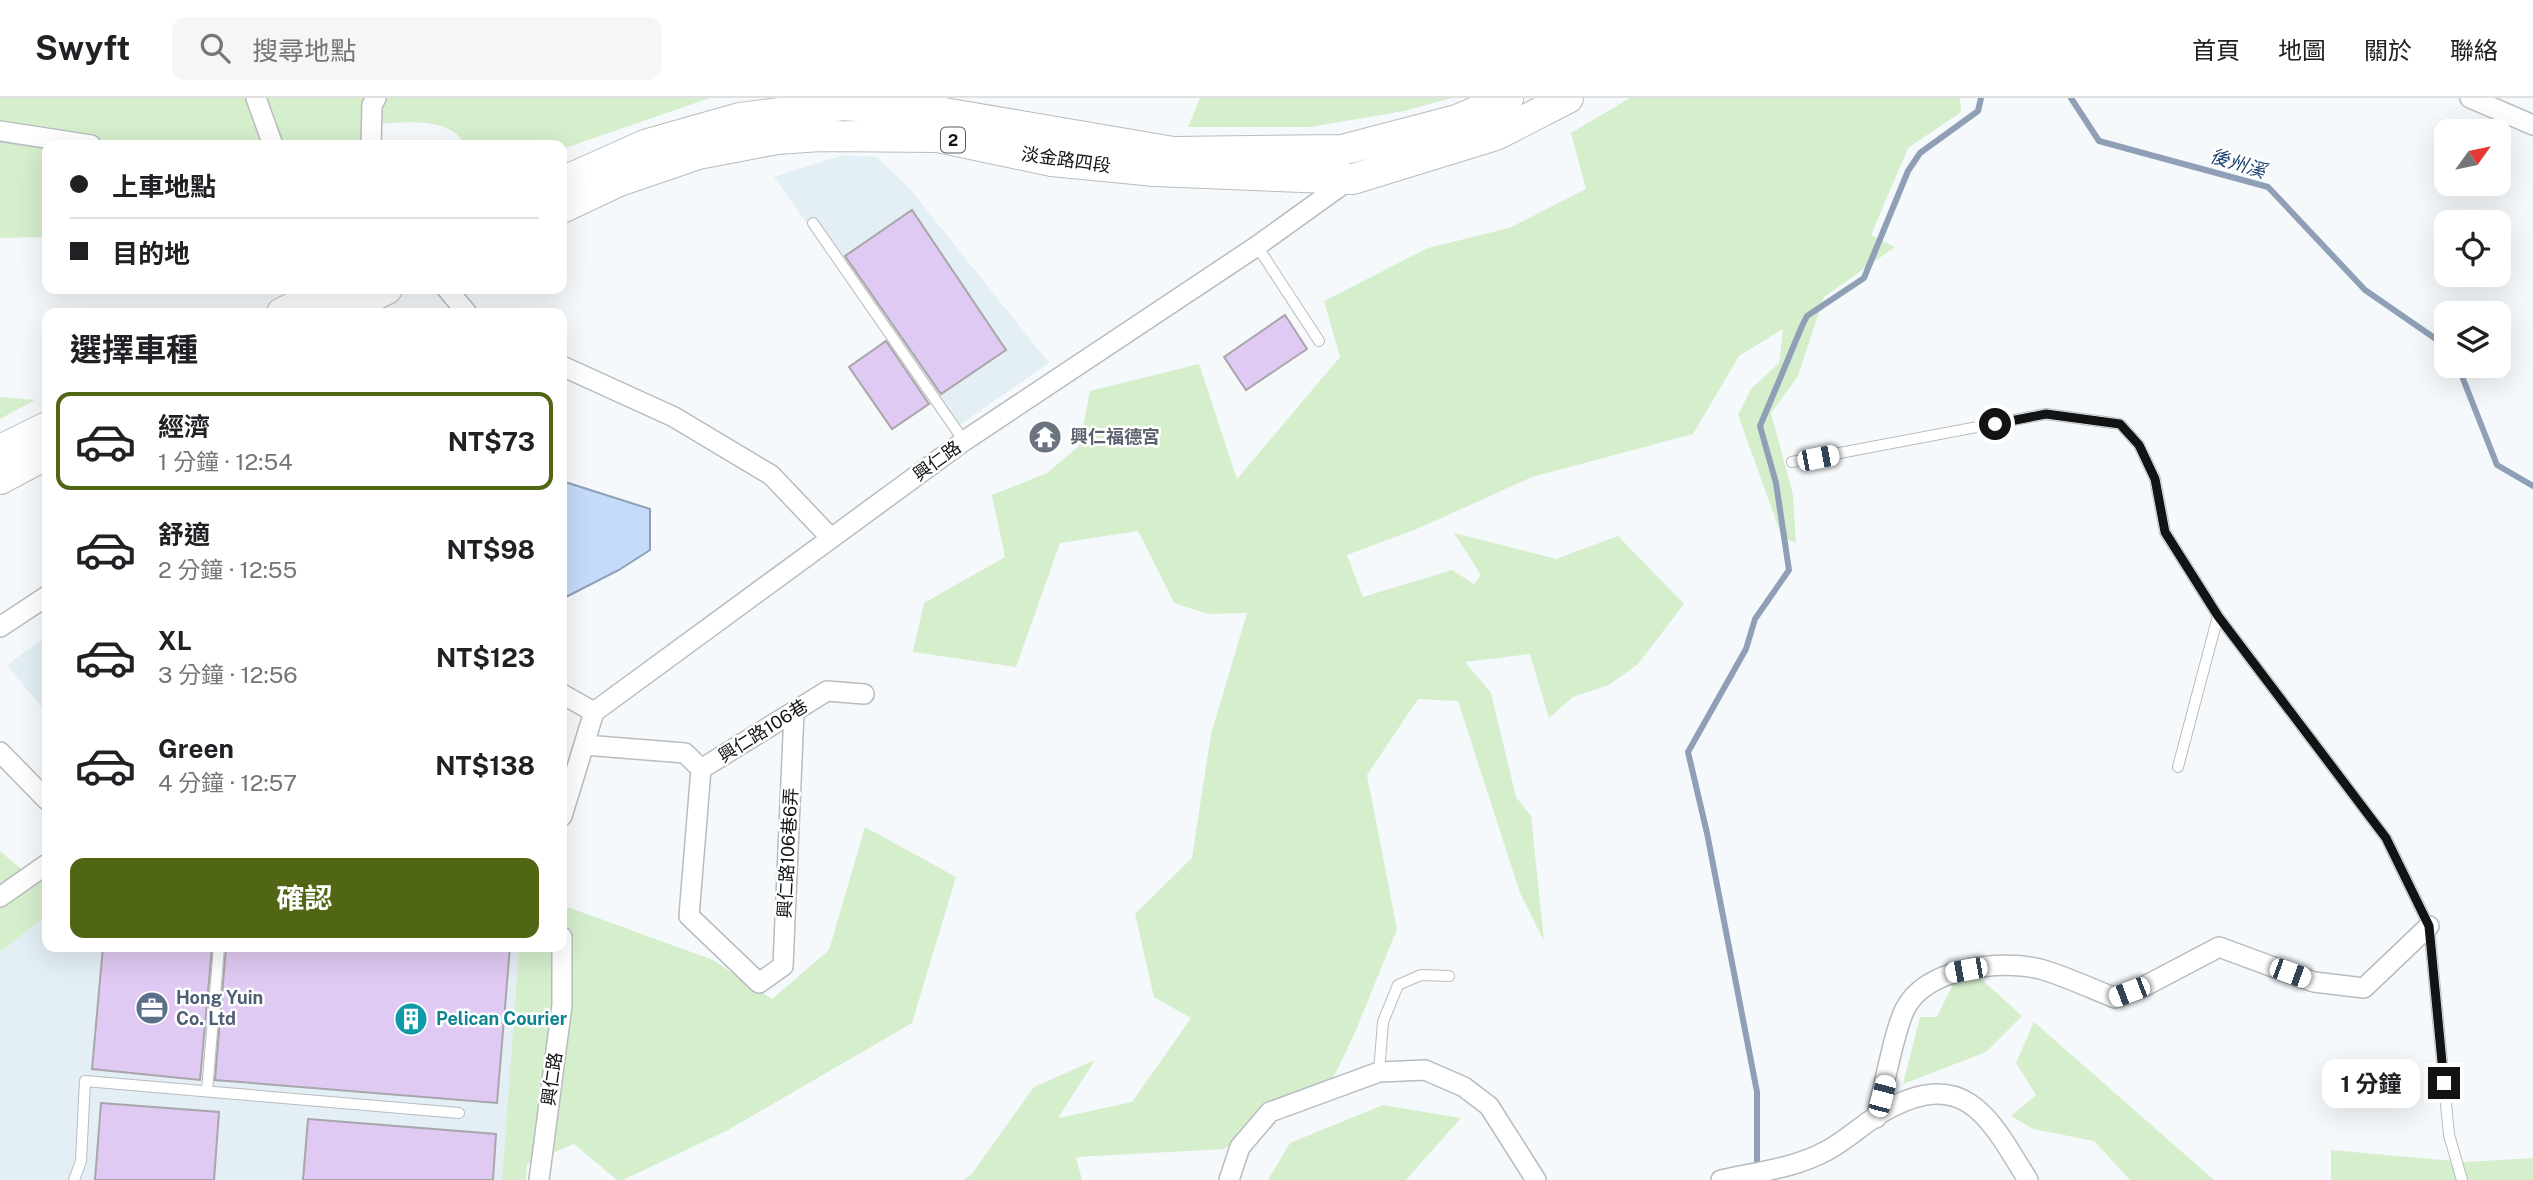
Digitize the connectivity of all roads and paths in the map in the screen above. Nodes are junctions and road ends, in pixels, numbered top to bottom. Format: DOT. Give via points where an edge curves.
graph roads {
  1 [pos="256,98"];
  2 [pos="376,98"];
  3 [pos="1508,98"];
  4 [pos="1569,98"];
  5 [pos="2470,98"];
  6 [pos="2533,125"];
  7 [pos="0,131"];
  8 [pos="58,140"];
  9 [pos="271,140"];
  10 [pos="371,140"];
  11 [pos="1342,150"];
  12 [pos="1353,179"];
  13 [pos="567,180"];
  14 [pos="567,206"];
  15 [pos="813,223"];
  16 [pos="1257,246"];
  17 [pos="320,294"];
  18 [pos="377,294"];
  19 [pos="451,294"];
  20 [pos="292,308"];
  21 [pos="347,308"];
  22 [pos="463,308"];
  23 [pos="1319,341"];
  24 [pos="567,368"];
  25 [pos="42,429"];
  26 [pos="964,441"];
  27 [pos="0,450"];
  28 [pos="42,457"];
  29 [pos="1792,462"];
  30 [pos="0,479"];
  31 [pos="830,537"];
  32 [pos="42,599"];
  33 [pos="2218,616"];
  34 [pos="0,627"];
  35 [pos="864,694"];
  36 [pos="567,697"];
  37 [pos="594,712"];
  38 [pos="794,712"];
  39 [pos="584,744"];
  40 [pos="0,752"];
  41 [pos="2178,767"];
  42 [pos="701,769"];
  43 [pos="42,795"];
  44 [pos="567,800"];
  45 [pos="42,868"];
  46 [pos="0,897"];
  47 [pos="2429,926"];
  48 [pos="219,952"];
  49 [pos="562,952"];
  50 [pos="1449,976"];
  51 [pos="1379,1072"];
  52 [pos="207,1091"];
  53 [pos="459,1113"];
  54 [pos="1876,1118"];
  55 [pos="544,1176"];
  56 [pos="2458,1177"];
  57 [pos="74,1180"];
  58 [pos="1228,1180"];
  59 [pos="1536,1180"];
  60 [pos="1721,1180"];
  61 [pos="2028,1180"];
  1 -- 9 [label="street"];
  2 -- 10 [label="street"];
  3 -- 11 [label="main road, 淡金路四段 / 2" via="1457,121"];
  4 -- 12 [label="main road, 淡金路四段 / 2" via="1496,135"];
  5 -- 6 [label="street"];
  7 -- 8 [label="street"];
  11 -- 12 [label="street"];
  11 -- 13 [label="main road, 淡金路四段 / 2" via="1173,152 944,113 843,105 740,118 645,145"];
  12 -- 14 [label="main road, 淡金路四段 / 2" via="1155,171 1065,162 938,137 821,136 698,154 619,181"];
  12 -- 16 [label="street, 興仁路"];
  15 -- 26 [label="lane"];
  16 -- 23 [label="lane"];
  16 -- 26 [label="street, 興仁路"];
  17 -- 20 [label="main road"];
  18 -- 21 [label="main road"];
  19 -- 22 [label="street"];
  24 -- 31 [label="street" via="674,417 771,475"];
  25 -- 27 [label="main road"];
  26 -- 31 [label="street, 興仁路"];
  28 -- 30 [label="main road"];
  29 -- 33 [label="lane" via="2046,414 2120,424 2139,445 2155,479 2165,532"];
  31 -- 37 [label="street, 興仁路"];
  32 -- 34 [label="street"];
  33 -- 41 [label="lane"];
  33 -- 47 [label="lane" via="2386,838"];
  35 -- 38 [label="street, 興仁路106巷" via="827,691"];
  36 -- 37 [label="street"];
  37 -- 39 [label="street"];
  38 -- 42 [label="street, 興仁路106巷"];
  38 -- 42 [label="street, 興仁路106巷6弄" via="783,966 759,983 689,916"];
  39 -- 42 [label="street, 興仁路106巷" via="685,753"];
  39 -- 44 [label="street"];
  40 -- 43 [label="street"];
  45 -- 46 [label="street"];
  47 -- 54 [label="street" via="2364,988 2314,982 2219,947 2115,998 2038,969 1982,967 1950,973 1923,985 1905,1010"];
  47 -- 56 [label="lane" via="2449,1135"];
  48 -- 52 [label="lane"];
  49 -- 55 [label="street, 興仁路" via="562,1005"];
  50 -- 51 [label="lane" via="1421,975 1398,985 1383,1022"];
  51 -- 58 [label="street" via="1270,1112 1240,1147"];
  51 -- 59 [label="street" via="1425,1070 1464,1087 1489,1106"];
  52 -- 53 [label="lane"];
  52 -- 57 [label="lane" via="85,1081 81,1161"];
  54 -- 60 [label="street" via="1829,1150 1797,1164"];
  54 -- 61 [label="street" via="1926,1094 1964,1098 1989,1119"];
}
